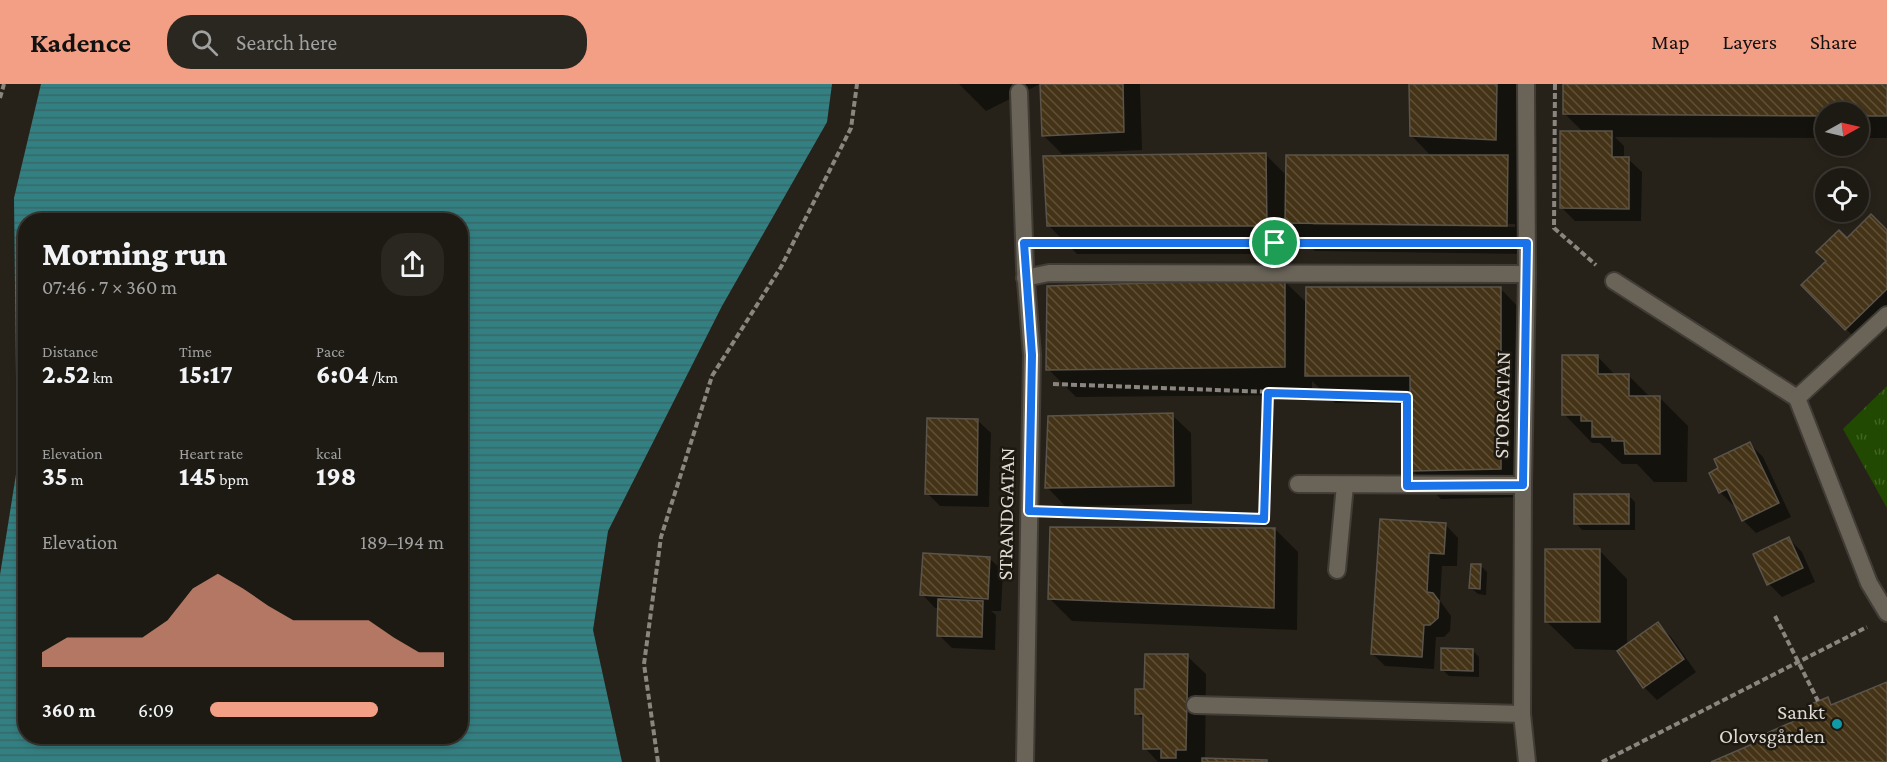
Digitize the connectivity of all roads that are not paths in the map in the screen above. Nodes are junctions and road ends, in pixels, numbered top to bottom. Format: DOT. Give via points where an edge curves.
graph roads {
  1 [pos="1526,84"];
  2 [pos="1019,92"];
  3 [pos="1025,273"];
  4 [pos="1527,274"];
  5 [pos="1614,281"];
  6 [pos="1887,315"];
  7 [pos="1797,398"];
  8 [pos="1299,484"];
  9 [pos="1345,485"];
  10 [pos="1523,485"];
  11 [pos="1337,570"];
  12 [pos="1882,618"];
  13 [pos="1195,705"];
  14 [pos="1522,714"];
  15 [pos="1025,762"];
  16 [pos="1527,762"];
  1 -- 4 [label="street, STORGATAN"];
  2 -- 3 [label="street, STRANDGATAN"];
  3 -- 4 [label="street"];
  3 -- 15 [label="street, STRANDGATAN" via="1032,355"];
  4 -- 10 [label="street, STORGATAN"];
  5 -- 7 [label="street"];
  6 -- 7 [label="street"];
  7 -- 12 [label="street"];
  8 -- 9 [label="street"];
  9 -- 10 [label="street"];
  9 -- 11 [label="street"];
  10 -- 14 [label="street, STORGATAN"];
  13 -- 14 [label="street"];
  14 -- 16 [label="street, STORGATAN"];
}
